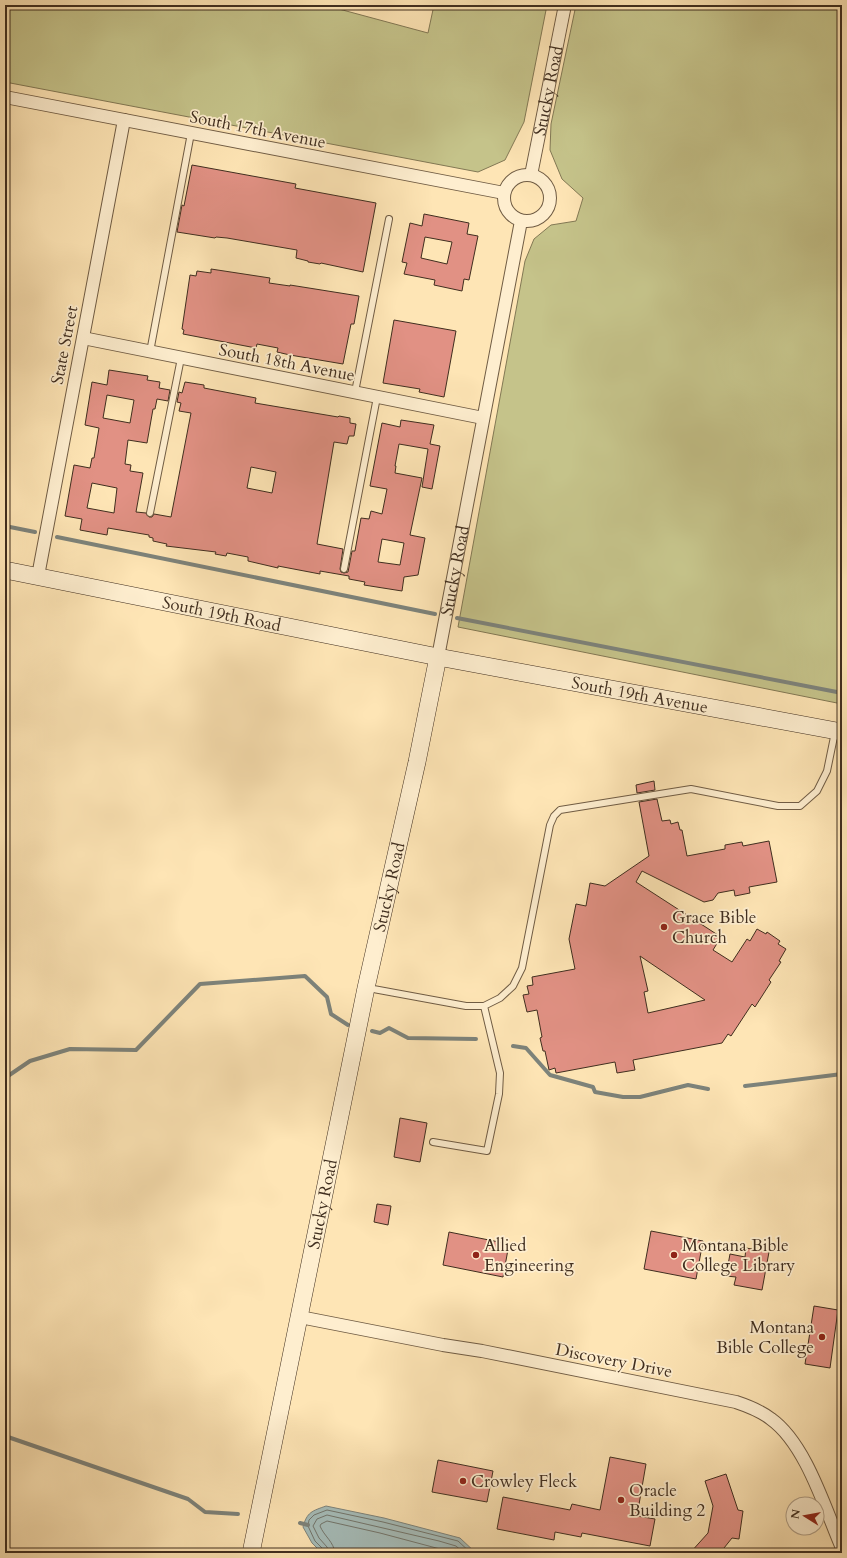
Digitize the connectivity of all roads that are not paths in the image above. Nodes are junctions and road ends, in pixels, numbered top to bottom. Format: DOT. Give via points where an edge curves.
graph roads {
  1 [pos="564,5"];
  2 [pos="5,97"];
  3 [pos="124,120"];
  4 [pos="191,133"];
  5 [pos="531,175"];
  6 [pos="504,194"];
  7 [pos="389,219"];
  8 [pos="521,221"];
  9 [pos="83,338"];
  10 [pos="150,352"];
  11 [pos="180,358"];
  12 [pos="355,392"];
  13 [pos="377,397"];
  14 [pos="484,418"];
  15 [pos="150,513"];
  16 [pos="344,569"];
  17 [pos="5,570"];
  18 [pos="38,576"];
  19 [pos="438,657"];
  20 [pos="838,732"];
  21 [pos="366,988"];
  22 [pos="484,1006"];
  23 [pos="432,1142"];
  24 [pos="300,1317"];
  25 [pos="839,1535"];
  26 [pos="842,1548"];
  27 [pos="251,1553"];
  1 -- 5 [label="street, Stucky Road"];
  2 -- 3 [label="street, South 17th Avenue"];
  3 -- 4 [label="street, South 17th Avenue"];
  3 -- 9 [label="street, State Street"];
  4 -- 6 [label="street, South 17th Avenue"];
  4 -- 10 [label="lane"];
  5 -- 6 [label="street" via="519,176 513,180"];
  5 -- 8 [label="street" via="545,184 550,200 548,207 537,219"];
  6 -- 8 [label="street" via="508,212"];
  7 -- 12 [label="lane"];
  8 -- 14 [label="street, Stucky Road"];
  9 -- 10 [label="street, South 18th Avenue"];
  9 -- 18 [label="street, State Street"];
  10 -- 11 [label="street, South 18th Avenue"];
  11 -- 12 [label="street, South 18th Avenue"];
  11 -- 15 [label="lane"];
  12 -- 13 [label="street, South 18th Avenue"];
  13 -- 14 [label="street, South 18th Avenue"];
  13 -- 16 [label="lane"];
  14 -- 19 [label="street, Stucky Road"];
  17 -- 18 [label="street, South 19th Road"];
  18 -- 19 [label="street, South 19th Road"];
  19 -- 20 [label="street, South 19th Avenue"];
  19 -- 21 [label="street, Stucky Road"];
  20 -- 22 [label="lane" via="827,771 817,791 800,806 778,806 691,789 560,810 550,825 522,968 513,986 500,998"];
  21 -- 22 [label="lane" via="466,1006"];
  21 -- 24 [label="street, Stucky Road"];
  22 -- 23 [label="lane" via="500,1073 499,1094 487,1152"];
  24 -- 25 [label="street, Discovery Drive" via="736,1402 753,1408 772,1419 794,1442"];
  24 -- 27 [label="street, Stucky Road"];
  25 -- 26 [label="street, Discovery Drive"];
}
